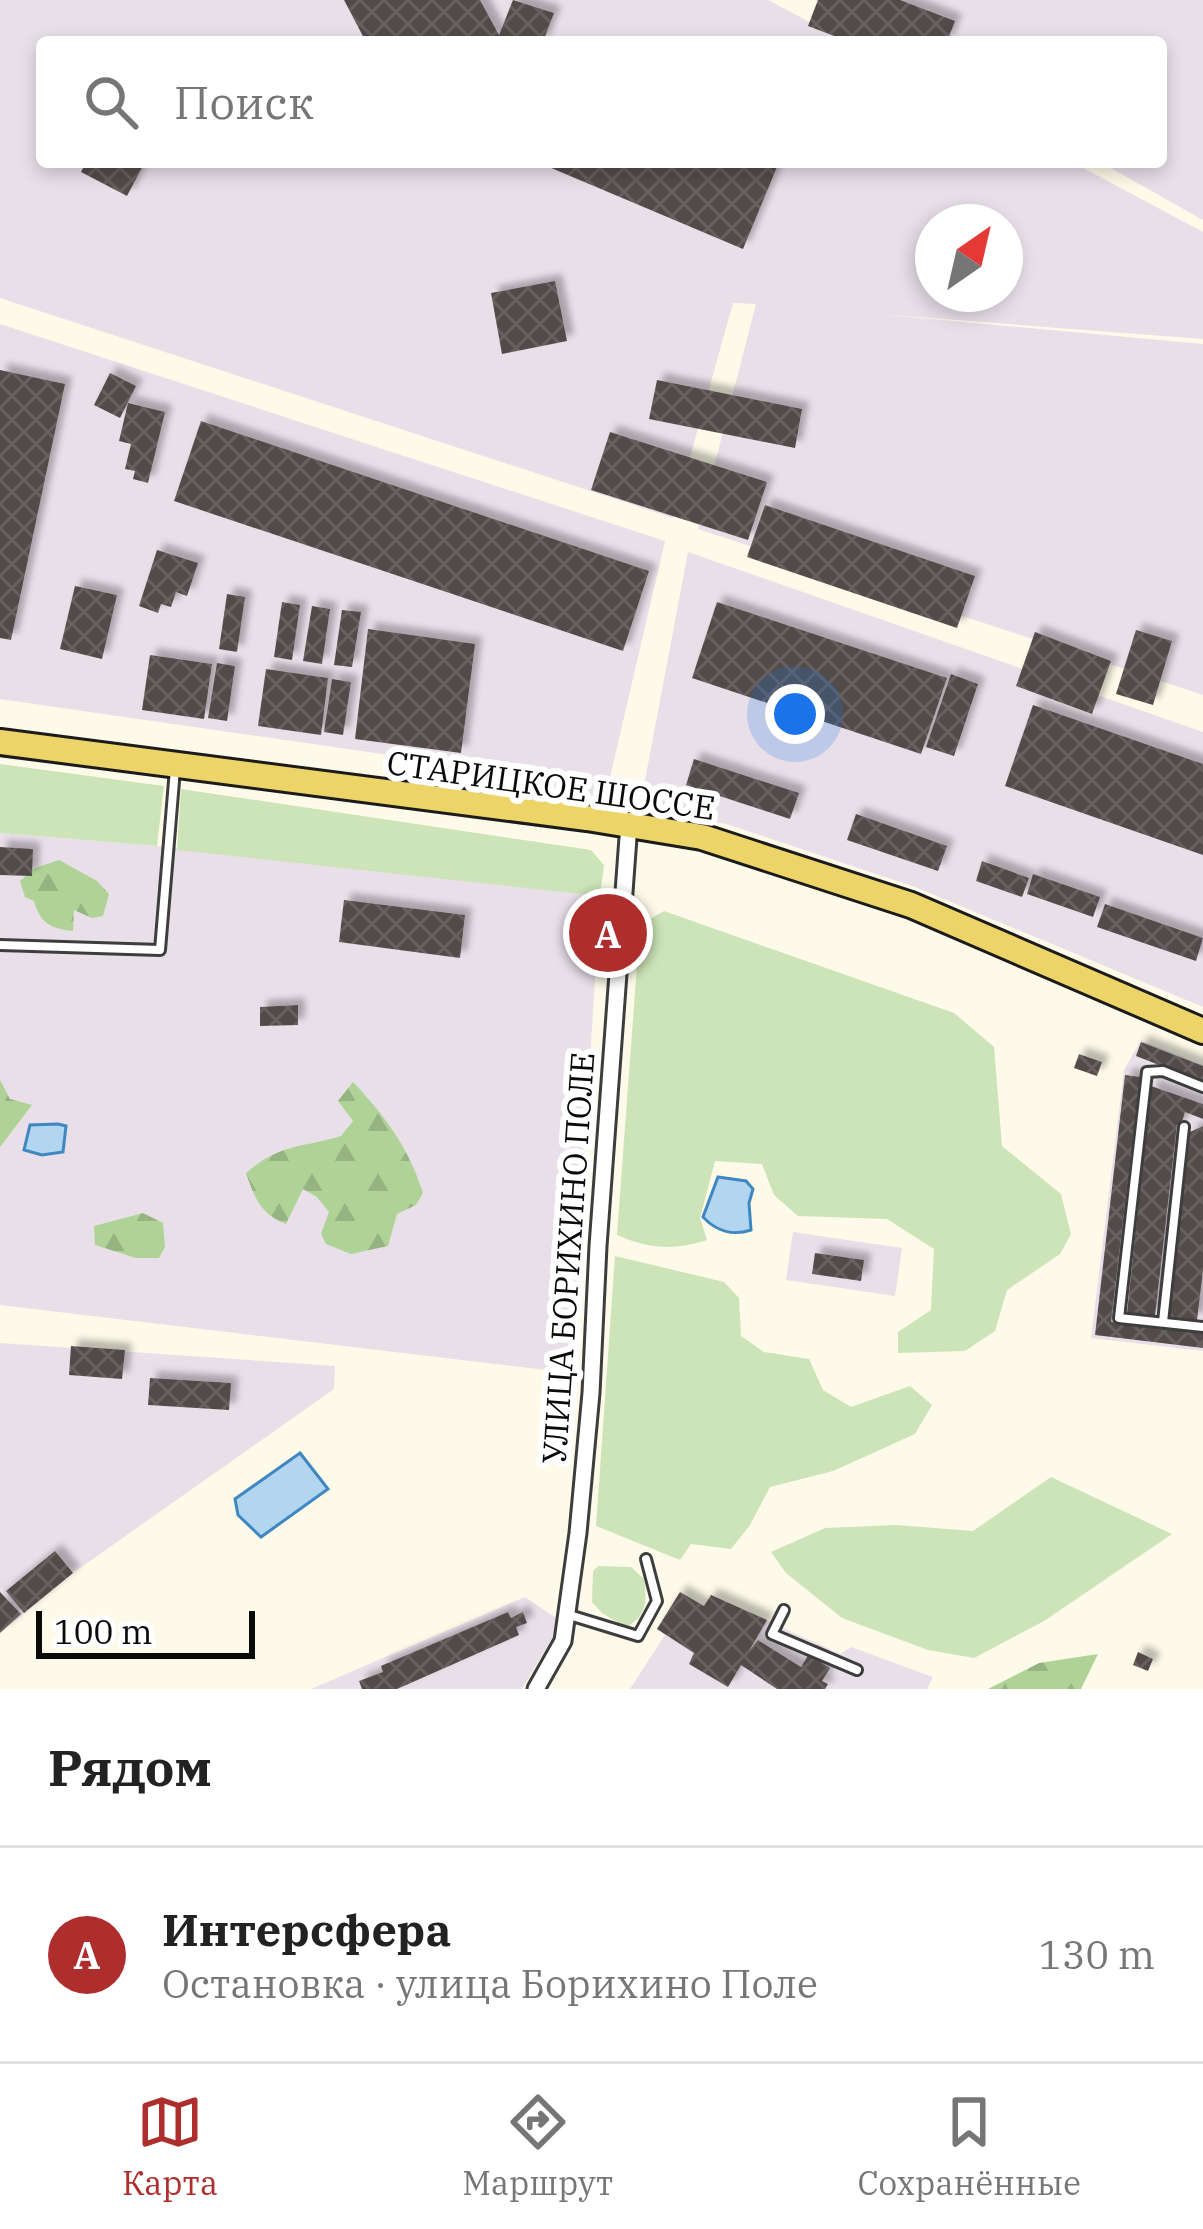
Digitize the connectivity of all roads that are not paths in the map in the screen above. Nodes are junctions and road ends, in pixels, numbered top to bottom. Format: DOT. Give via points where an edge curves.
graph roads {
  1 [pos="0,742"];
  2 [pos="176,767"];
  3 [pos="629,824"];
  4 [pos="0,945"];
  5 [pos="1203,1031"];
  6 [pos="1203,1087"];
  7 [pos="1184,1127"];
  8 [pos="1163,1322"];
  9 [pos="1203,1327"];
  10 [pos="646,1559"];
  11 [pos="784,1610"];
  12 [pos="566,1614"];
  13 [pos="857,1670"];
  14 [pos="536,1689"];
  1 -- 2 [label="main road, СТАРИЦКОЕ ШОССЕ"];
  2 -- 3 [label="main road, СТАРИЦКОЕ ШОССЕ"];
  2 -- 4 [label="lane" via="160,950"];
  3 -- 5 [label="main road, СТАРИЦКОЕ ШОССЕ" via="702,837 911,905"];
  3 -- 12 [label="street, УЛИЦА БОРИХИНО ПОЛЕ" via="591,1393"];
  6 -- 8 [label="lane" via="1147,1072 1119,1318"];
  7 -- 8 [label="lane"];
  8 -- 9 [label="lane"];
  10 -- 12 [label="lane" via="657,1601 638,1636"];
  11 -- 13 [label="lane" via="772,1634"];
  12 -- 14 [label="street, УЛИЦА БОРИХИНО ПОЛЕ" via="563,1641"];
}
